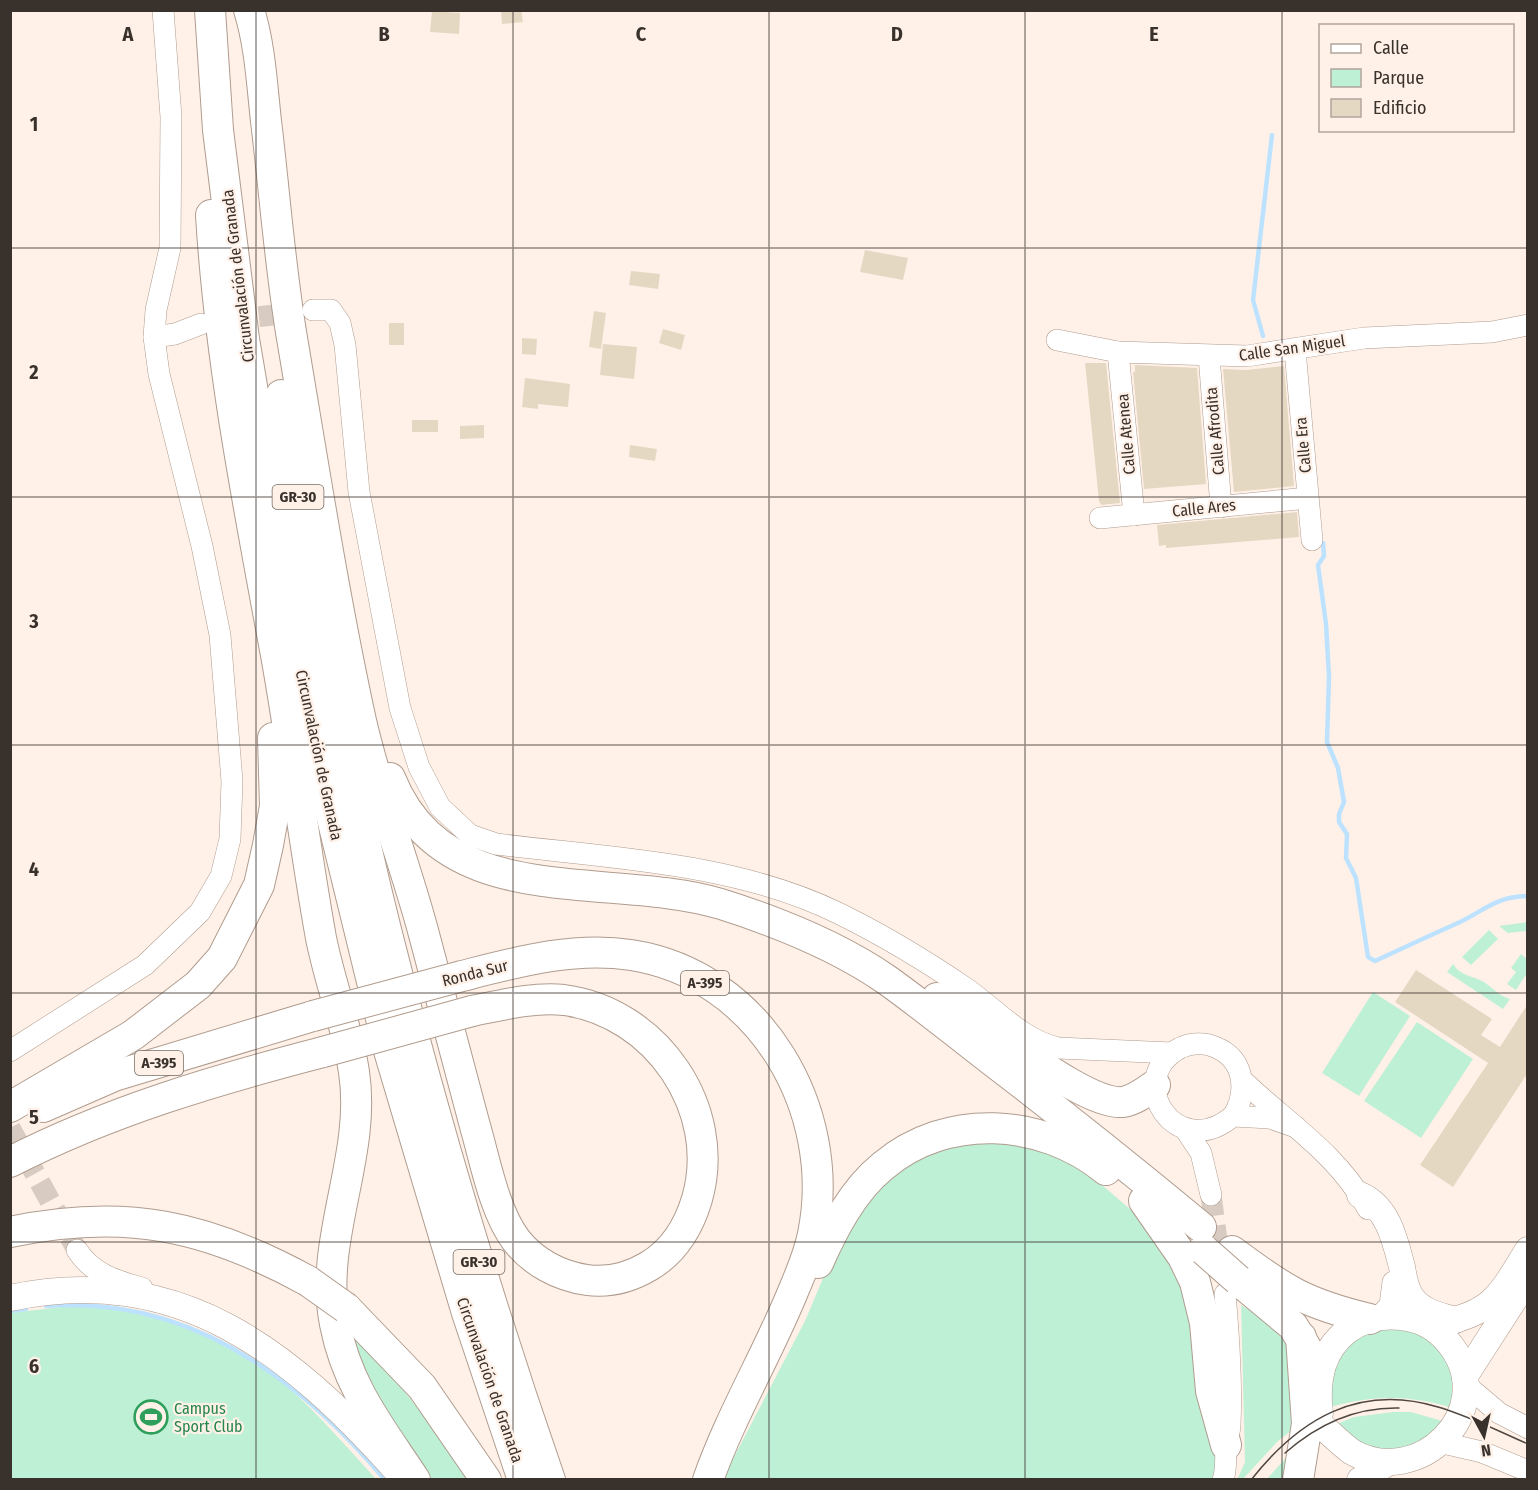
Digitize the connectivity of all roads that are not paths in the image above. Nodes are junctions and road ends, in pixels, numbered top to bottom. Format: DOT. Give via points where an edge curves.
graph roads {
  1 [pos="163,10"];
  2 [pos="210,10"];
  3 [pos="238,10"];
  4 [pos="249,10"];
  5 [pos="218,130"];
  6 [pos="322,310"];
  7 [pos="201,324"];
  8 [pos="1527,325"];
  9 [pos="154,337"];
  10 [pos="1057,340"];
  11 [pos="1295,350"];
  12 [pos="1118,352"];
  13 [pos="1209,356"];
  14 [pos="1308,498"];
  15 [pos="1221,507"];
  16 [pos="1134,515"];
  17 [pos="1100,519"];
  18 [pos="1312,540"];
  19 [pos="266,609"];
  20 [pos="349,660"];
  21 [pos="885,979"];
  22 [pos="1103,1049"];
  23 [pos="10,1051"];
  24 [pos="1172,1053"];
  25 [pos="1242,1080"];
  26 [pos="1155,1081"];
  27 [pos="10,1107"];
  28 [pos="1227,1120"];
  29 [pos="10,1123"];
  30 [pos="1296,1127"];
  31 [pos="1185,1129"];
  32 [pos="10,1162"];
  33 [pos="1360,1195"];
  34 [pos="1144,1201"];
  35 [pos="10,1232"];
  36 [pos="77,1250"];
  37 [pos="1527,1250"];
  38 [pos="1220,1261"];
  39 [pos="1527,1278"];
  40 [pos="1393,1282"];
  41 [pos="10,1298"];
  42 [pos="180,1304"];
  43 [pos="1374,1318"];
  44 [pos="1456,1320"];
  45 [pos="1419,1321"];
  46 [pos="775,1335"];
  47 [pos="1301,1337"];
  48 [pos="1319,1377"];
  49 [pos="1465,1380"];
  50 [pos="1231,1393"];
  51 [pos="1321,1425"];
  52 [pos="1527,1428"];
  53 [pos="1443,1443"];
  54 [pos="1226,1445"];
  55 [pos="1386,1464"];
  56 [pos="1527,1471"];
  57 [pos="405,1479"];
  58 [pos="415,1479"];
  59 [pos="486,1479"];
  60 [pos="524,1479"];
  61 [pos="550,1479"];
  62 [pos="708,1479"];
  63 [pos="1225,1479"];
  64 [pos="1300,1479"];
  65 [pos="1360,1479"];
  1 -- 9 [label="street" via="171,117 170,248"];
  2 -- 5 [label="highway, Circunvalación de Granada / GR-30"];
  3 -- 61 [label="highway, Circunvalación de Granada / GR-30" via="244,109 271,335 324,647 386,929 418,1054 456,1190"];
  4 -- 20 [label="highway" via="292,338"];
  5 -- 19 [label="highway" via="208,166 216,298"];
  5 -- 60 [label="highway, Circunvalación de Granada / GR-30" via="244,339 273,522 330,806 371,985 424,1173 470,1324"];
  6 -- 22 [label="street" via="340,323 345,345 359,492 400,708 427,786 456,824 470,835 496,844 675,864 774,890 836,912 906,949 1040,1044"];
  7 -- 9 [label="street"];
  8 -- 11 [label="street, Calle San Miguel" via="1492,332 1364,338"];
  9 -- 23 [label="street" via="159,374 220,635 232,781 230,839 221,876 200,912 145,965"];
  10 -- 12 [label="street, Calle San Miguel"];
  11 -- 13 [label="street, Calle San Miguel"];
  11 -- 14 [label="street, Calle Era"];
  12 -- 13 [label="street, Calle San Miguel"];
  12 -- 16 [label="street, Calle Atenea"];
  13 -- 15 [label="street, Calle Afrodita"];
  14 -- 15 [label="street, Calle Ares"];
  14 -- 18 [label="street, Calle Era"];
  15 -- 16 [label="street, Calle Ares"];
  16 -- 17 [label="street, Calle Ares"];
  19 -- 27 [label="highway" via="264,654 275,762 275,806 259,885 237,930 222,958 198,986 133,1035"];
  19 -- 58 [label="highway" via="322,941 354,1075 356,1117 331,1281 334,1322 345,1364 359,1396"];
  20 -- 21 [label="highway" via="364,684 394,790 409,815 446,851 500,875 673,894 719,904 814,939"];
  20 -- 32 [label="highway, bridge" via="381,795 417,910 490,1180 513,1236 530,1255 551,1269 600,1282 637,1273 658,1261 685,1229 701,1186 703,1163 695,1112 674,1066 636,1028 610,1012 559,1000 472,1011 323,1052 245,1072 146,1102 86,1125"];
  21 -- 26 [label="highway" via="941,1000 1088,1095 1123,1102 1135,1099"];
  21 -- 38 [label="highway" via="1066,1116"];
  22 -- 24 [label="street"];
  22 -- 26 [label="street" via="1122,1055"];
  24 -- 25 [label="street" via="1200,1043 1215,1046 1233,1060"];
  24 -- 26 [label="street" via="1161,1064"];
  25 -- 28 [label="street" via="1239,1105"];
  25 -- 30 [label="street"];
  26 -- 31 [label="street" via="1162,1112"];
  28 -- 30 [label="street" via="1269,1118"];
  28 -- 31 [label="street" via="1204,1131"];
  28 -- 31 [label="street" via="1214,1153 1211,1195 1201,1153"];
  29 -- 46 [label="highway, Ronda Sur / A-395, bridge" via="114,1076 462,976 559,954 597,952 652,960 709,985 742,1010 767,1037 796,1083 818,1152 819,1194 813,1236"];
  30 -- 33 [label="street" via="1320,1145"];
  33 -- 40 [label="street" via="1375,1222"];
  33 -- 44 [label="main road" via="1372,1200 1382,1212 1412,1299 1428,1311"];
  34 -- 38 [label="highway"];
  34 -- 46 [label="highway" via="1096,1162 1037,1134 1005,1128 969,1128 942,1134 913,1145 882,1166 830,1234 792,1314"];
  34 -- 54 [label="highway" via="1183,1257 1195,1282 1206,1323 1211,1391"];
  35 -- 59 [label="highway, bridge" via="80,1221 143,1222 196,1232 236,1245 308,1281 346,1308 422,1387"];
  36 -- 42 [label="street" via="103,1274"];
  37 -- 44 [label="main road" via="1493,1301 1482,1311"];
  38 -- 43 [label="highway" via="1308,1302"];
  38 -- 47 [label="highway"];
  38 -- 50 [label="street" via="1230,1338"];
  39 -- 49 [label="main road"];
  40 -- 43 [label="street" via="1390,1305"];
  40 -- 45 [label="street"];
  41 -- 42 [label="main road" via="97,1290"];
  42 -- 57 [label="main road" via="225,1324 271,1353 340,1411"];
  43 -- 45 [label="main road"];
  43 -- 48 [label="main road" via="1347,1330 1333,1344"];
  44 -- 45 [label="main road"];
  45 -- 49 [label="main road" via="1445,1338 1458,1355"];
  46 -- 62 [label="highway" via="736,1410"];
  47 -- 48 [label="highway"];
  47 -- 64 [label="highway" via="1307,1424"];
  48 -- 51 [label="main road"];
  49 -- 52 [label="street" via="1499,1413"];
  49 -- 53 [label="main road" via="1462,1415"];
  50 -- 54 [label="street" via="1230,1435"];
  50 -- 63 [label="street" via="1240,1450 1235,1469"];
  51 -- 55 [label="main road" via="1353,1453"];
  51 -- 64 [label="main road" via="1316,1450"];
  53 -- 55 [label="main road" via="1415,1461"];
  53 -- 56 [label="street" via="1482,1452"];
  54 -- 63 [label="street"];
  55 -- 65 [label="main road"];
}
